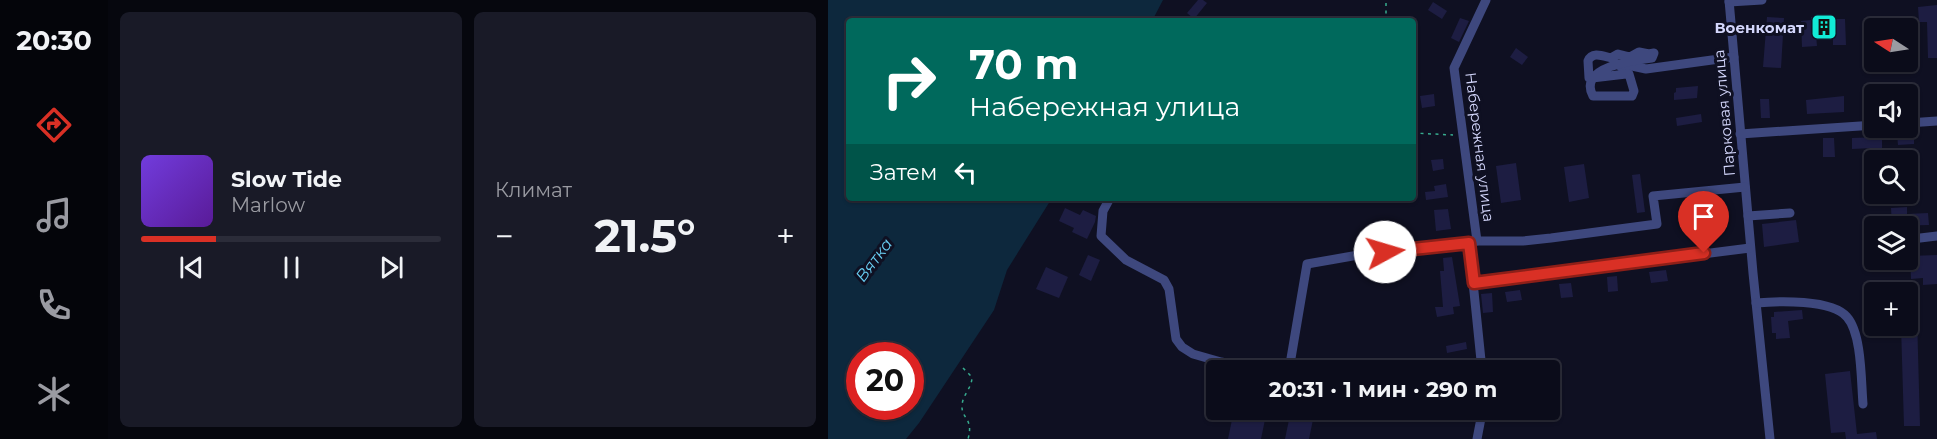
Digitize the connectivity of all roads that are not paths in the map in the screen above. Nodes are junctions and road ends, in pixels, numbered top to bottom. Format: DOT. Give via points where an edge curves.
graph roads {
  1 [pos="1486,0"];
  2 [pos="1762,0"];
  3 [pos="1729,1"];
  4 [pos="1734,57"];
  5 [pos="1607,69"];
  6 [pos="1646,69"];
  7 [pos="1590,75"];
  8 [pos="1631,75"];
  9 [pos="1937,121"];
  10 [pos="1918,122"];
  11 [pos="1864,126"];
  12 [pos="1740,134"];
  13 [pos="1745,187"];
  14 [pos="1108,201"];
  15 [pos="1790,213"];
  16 [pos="1748,216"];
  17 [pos="1937,236"];
  18 [pos="1918,238"];
  19 [pos="1473,242"];
  20 [pos="1750,248"];
  21 [pos="1474,283"];
  22 [pos="1756,303"];
  23 [pos="1214,360"];
  24 [pos="1291,360"];
  25 [pos="1481,360"];
  26 [pos="1863,404"];
  27 [pos="1481,420"];
  28 [pos="1477,439"];
  29 [pos="1770,439"];
  1 -- 19 [label="street, Набережная улица" via="1454,68"];
  2 -- 3 [label="street"];
  3 -- 4 [label="street, Парковая улица"];
  4 -- 6 [label="street"];
  4 -- 12 [label="street, Парковая улица"];
  5 -- 7 [label="street"];
  5 -- 7 [label="street" via="1652,58 1654,53 1592,56 1588,59"];
  5 -- 8 [label="street"];
  6 -- 8 [label="street"];
  6 -- 8 [label="street"];
  7 -- 8 [label="street"];
  7 -- 8 [label="street" via="1592,94 1611,97 1634,94"];
  9 -- 10 [label="street"];
  11 -- 12 [label="street"];
  12 -- 13 [label="street, Парковая улица"];
  13 -- 16 [label="street, Парковая улица"];
  13 -- 19 [label="street" via="1653,196 1657,224 1542,239"];
  14 -- 23 [label="street" via="1103,211 1101,236 1126,260 1164,280 1169,289 1176,339 1193,354"];
  15 -- 16 [label="street"];
  16 -- 20 [label="street, Парковая улица"];
  17 -- 18 [label="street"];
  19 -- 21 [label="street, Набережная улица"];
  19 -- 24 [label="street" via="1307,264"];
  20 -- 21 [label="street"];
  20 -- 22 [label="street, Парковая улица"];
  21 -- 25 [label="street, Набережная улица"];
  22 -- 26 [label="street" via="1805,302 1840,311 1848,318 1856,339"];
  22 -- 29 [label="street, Парковая улица"];
  27 -- 28 [label="street"];
}
